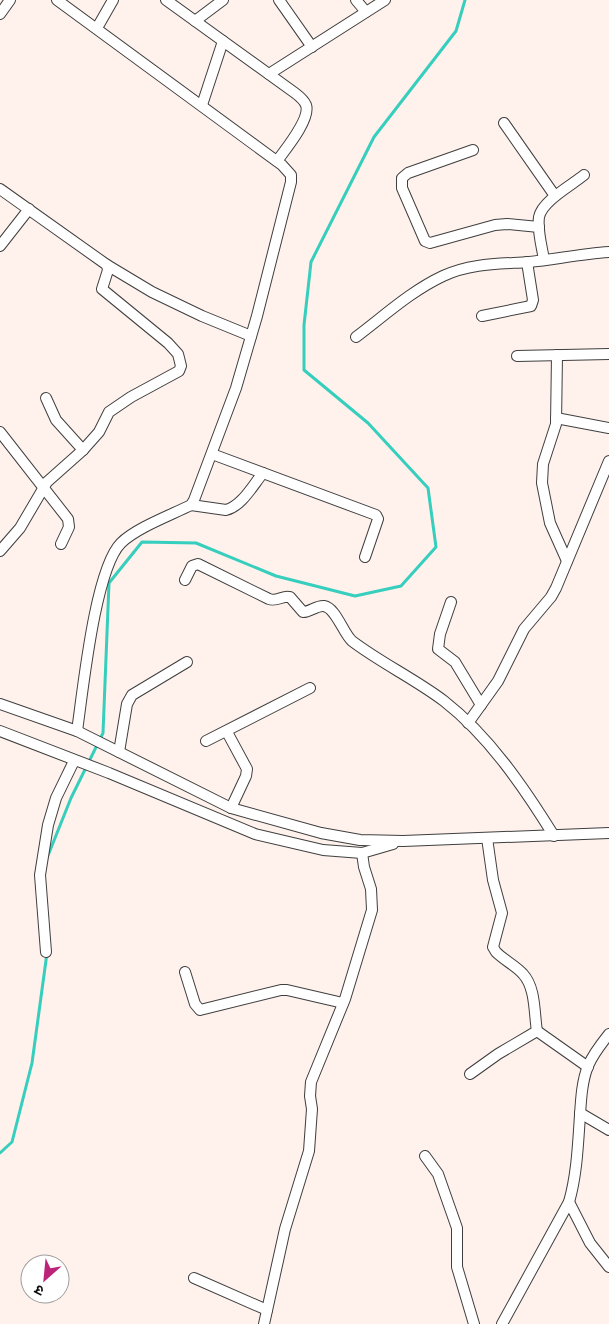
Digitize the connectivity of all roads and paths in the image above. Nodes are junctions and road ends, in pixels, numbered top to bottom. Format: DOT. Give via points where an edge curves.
graph roads {
  1 [pos="10,0"];
  2 [pos="57,0"];
  3 [pos="113,0"];
  4 [pos="166,0"];
  5 [pos="223,0"];
  6 [pos="279,0"];
  7 [pos="356,0"];
  8 [pos="385,0"];
  9 [pos="366,12"];
  10 [pos="0,14"];
  11 [pos="195,21"];
  12 [pos="97,28"];
  13 [pos="223,41"];
  14 [pos="312,47"];
  15 [pos="269,74"];
  16 [pos="202,105"];
  17 [pos="504,123"];
  18 [pos="473,150"];
  19 [pos="277,161"];
  20 [pos="584,175"];
  21 [pos="0,189"];
  22 [pos="555,196"];
  23 [pos="29,209"];
  24 [pos="539,227"];
  25 [pos="0,246"];
  26 [pos="609,252"];
  27 [pos="544,260"];
  28 [pos="528,262"];
  29 [pos="106,265"];
  30 [pos="482,316"];
  31 [pos="251,336"];
  32 [pos="356,337"];
  33 [pos="609,354"];
  34 [pos="557,355"];
  35 [pos="517,356"];
  36 [pos="46,398"];
  37 [pos="556,418"];
  38 [pos="609,428"];
  39 [pos="0,432"];
  40 [pos="83,450"];
  41 [pos="212,454"];
  42 [pos="609,461"];
  43 [pos="263,473"];
  44 [pos="43,489"];
  45 [pos="191,505"];
  46 [pos="61,544"];
  47 [pos="0,551"];
  48 [pos="365,558"];
  49 [pos="567,561"];
  50 [pos="185,580"];
  51 [pos="451,602"];
  52 [pos="187,662"];
  53 [pos="310,688"];
  54 [pos="0,704"];
  55 [pos="480,705"];
  56 [pos="468,723"];
  57 [pos="77,730"];
  58 [pos="0,731"];
  59 [pos="227,732"];
  60 [pos="206,742"];
  61 [pos="119,752"];
  62 [pos="77,762"];
  63 [pos="231,808"];
  64 [pos="609,833"];
  65 [pos="554,836"];
  66 [pos="487,838"];
  67 [pos="403,841"];
  68 [pos="362,852"];
  69 [pos="46,952"];
  70 [pos="185,972"];
  71 [pos="343,1003"];
  72 [pos="537,1031"];
  73 [pos="609,1034"];
  74 [pos="604,1046"];
  75 [pos="588,1067"];
  76 [pos="470,1074"];
  77 [pos="580,1113"];
  78 [pos="609,1130"];
  79 [pos="425,1156"];
  80 [pos="570,1202"];
  81 [pos="609,1266"];
  82 [pos="194,1278"];
  83 [pos="267,1310"];
  84 [pos="506,1323"];
  85 [pos="264,1324"];
  86 [pos="474,1324"];
  1 -- 10 [label="street"];
  2 -- 12 [label="street"];
  3 -- 12 [label="street"];
  4 -- 11 [label="street"];
  5 -- 11 [label="street"];
  6 -- 14 [label="street"];
  7 -- 9 [label="street"];
  8 -- 9 [label="street"];
  9 -- 14 [label="street"];
  11 -- 13 [label="street"];
  12 -- 16 [label="street"];
  13 -- 15 [label="street"];
  13 -- 16 [label="street"];
  14 -- 15 [label="street"];
  15 -- 19 [label="street" via="295,93 306,106 305,119"];
  16 -- 19 [label="street"];
  17 -- 22 [label="street"];
  18 -- 24 [label="street" via="402,178 402,188 425,241 430,243 495,225"];
  19 -- 31 [label="street" via="289,172 291,182"];
  20 -- 22 [label="street"];
  21 -- 23 [label="street"];
  22 -- 24 [label="street" via="542,209"];
  23 -- 25 [label="street"];
  23 -- 29 [label="street"];
  24 -- 27 [label="street"];
  26 -- 27 [label="street"];
  27 -- 28 [label="street"];
  28 -- 30 [label="street" via="531,306"];
  28 -- 32 [label="street" via="476,266 443,276 410,296"];
  29 -- 31 [label="street" via="152,292"];
  29 -- 40 [label="street" via="108,270 102,289 168,343 178,354 181,366 112,409 99,432"];
  31 -- 41 [label="street"];
  33 -- 34 [label="street"];
  34 -- 35 [label="street"];
  34 -- 37 [label="street"];
  36 -- 40 [label="street" via="56,420"];
  37 -- 38 [label="street"];
  37 -- 49 [label="street" via="543,464 542,483 550,523"];
  39 -- 44 [label="street"];
  40 -- 44 [label="street"];
  41 -- 43 [label="street"];
  41 -- 45 [label="street"];
  42 -- 49 [label="street"];
  43 -- 45 [label="street" via="230,509"];
  43 -- 48 [label="street" via="376,515 378,519"];
  44 -- 46 [label="street" via="69,523"];
  44 -- 47 [label="street" via="20,528"];
  45 -- 57 [label="street" via="134,534 112,555 104,574"];
  49 -- 55 [label="street" via="551,597 524,629 505,669"];
  50 -- 56 [label="street" via="192,566 198,564 269,599 288,596 303,612 325,606 350,638 445,702"];
  51 -- 55 [label="street" via="438,649 455,662"];
  52 -- 61 [label="street" via="132,696"];
  53 -- 59 [label="street"];
  54 -- 57 [label="street"];
  55 -- 56 [label="street"];
  56 -- 65 [label="street" via="517,781"];
  57 -- 61 [label="street"];
  58 -- 62 [label="street"];
  59 -- 60 [label="street"];
  59 -- 63 [label="street" via="247,769"];
  61 -- 63 [label="street"];
  62 -- 68 [label="street" via="255,834 323,850"];
  62 -- 69 [label="street" via="56,798 48,825 40,875"];
  63 -- 67 [label="street" via="321,833 360,840"];
  64 -- 65 [label="street"];
  65 -- 66 [label="street"];
  66 -- 67 [label="street"];
  66 -- 72 [label="street" via="502,913 493,947 528,981"];
  67 -- 68 [label="street"];
  68 -- 71 [label="street" via="372,889 372,910"];
  70 -- 71 [label="street" via="200,1010 281,990"];
  71 -- 83 [label="street" via="311,1082 310,1151 285,1229"];
  72 -- 75 [label="street"];
  72 -- 76 [label="street"];
  73 -- 74 [label="street"];
  74 -- 75 [label="street"];
  75 -- 77 [label="street"];
  77 -- 78 [label="street"];
  77 -- 80 [label="street"];
  79 -- 86 [label="street" via="438,1174 457,1228 457,1267"];
  80 -- 81 [label="street" via="590,1243"];
  80 -- 84 [label="street"];
  82 -- 83 [label="street"];
  83 -- 85 [label="street"];
}
